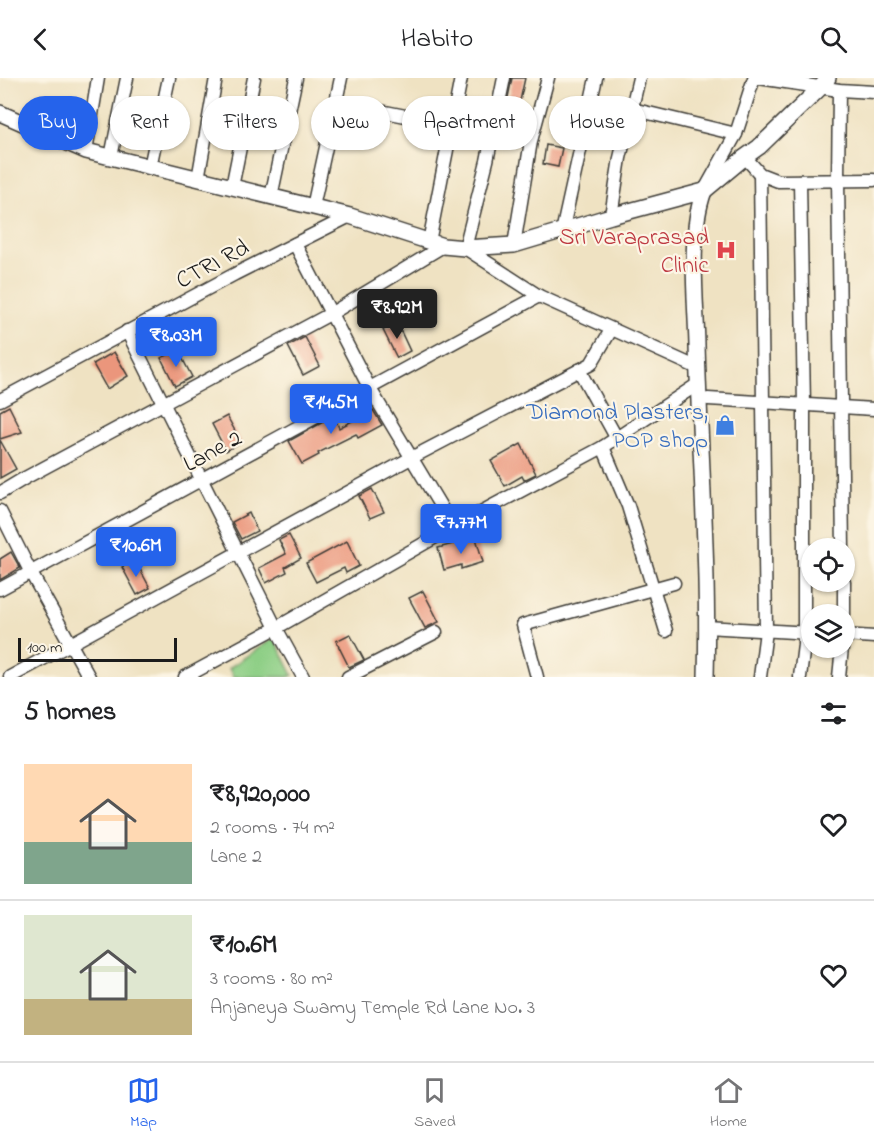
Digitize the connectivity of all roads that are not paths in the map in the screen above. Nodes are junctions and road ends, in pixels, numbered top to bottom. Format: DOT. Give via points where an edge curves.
graph roads {
  1 [pos="98,78"];
  2 [pos="127,78"];
  3 [pos="169,78"];
  4 [pos="216,78"];
  5 [pos="254,78"];
  6 [pos="296,78"];
  7 [pos="341,78"];
  8 [pos="461,78"];
  9 [pos="504,78"];
  10 [pos="548,78"];
  11 [pos="596,78"];
  12 [pos="639,78"];
  13 [pos="754,78"];
  14 [pos="759,78"];
  15 [pos="825,82"];
  16 [pos="839,90"];
  17 [pos="874,92"];
  18 [pos="336,96"];
  19 [pos="458,96"];
  20 [pos="500,96"];
  21 [pos="635,96"];
  22 [pos="646,112"];
  23 [pos="0,113"];
  24 [pos="537,119"];
  25 [pos="736,134"];
  26 [pos="325,150"];
  27 [pos="449,150"];
  28 [pos="489,150"];
  29 [pos="530,150"];
  30 [pos="622,150"];
  31 [pos="86,152"];
  32 [pos="745,157"];
  33 [pos="111,158"];
  34 [pos="150,167"];
  35 [pos="760,174"];
  36 [pos="198,179"];
  37 [pos="838,179"];
  38 [pos="874,180"];
  39 [pos="800,182"];
  40 [pos="232,187"];
  41 [pos="704,191"];
  42 [pos="271,197"];
  43 [pos="313,207"];
  44 [pos="350,216"];
  45 [pos="611,216"];
  46 [pos="562,232"];
  47 [pos="295,244"];
  48 [pos="436,244"];
  49 [pos="514,245"];
  50 [pos="465,248"];
  51 [pos="539,296"];
  52 [pos="332,313"];
  53 [pos="611,330"];
  54 [pos="127,332"];
  55 [pos="579,370"];
  56 [pos="698,376"];
  57 [pos="369,387"];
  58 [pos="708,399"];
  59 [pos="0,400"];
  60 [pos="764,403"];
  61 [pos="164,405"];
  62 [pos="804,406"];
  63 [pos="842,407"];
  64 [pos="874,409"];
  65 [pos="616,436"];
  66 [pos="603,447"];
  67 [pos="411,458"];
  68 [pos="202,480"];
  69 [pos="0,493"];
  70 [pos="0,511"];
  71 [pos="453,527"];
  72 [pos="843,538"];
  73 [pos="238,554"];
  74 [pos="31,573"];
  75 [pos="674,583"];
  76 [pos="654,588"];
  77 [pos="0,589"];
  78 [pos="807,604"];
  79 [pos="276,628"];
  80 [pos="711,628"];
  81 [pos="666,631"];
  82 [pos="766,631"];
  83 [pos="436,632"];
  84 [pos="801,633"];
  85 [pos="855,636"];
  86 [pos="874,637"];
  87 [pos="71,644"];
  88 [pos="802,658"];
  89 [pos="841,658"];
  90 [pos="706,676"];
  91 [pos="10,677"];
  92 [pos="89,677"];
  93 [pos="185,677"];
  94 [pos="303,677"];
  95 [pos="348,677"];
  96 [pos="537,677"];
  97 [pos="760,677"];
  98 [pos="800,677"];
  99 [pos="838,677"];
  1 -- 31 [label="street"];
  2 -- 33 [label="street"];
  3 -- 34 [label="street"];
  4 -- 36 [label="street"];
  5 -- 40 [label="street"];
  6 -- 42 [label="street"];
  7 -- 18 [label="street"];
  8 -- 19 [label="street"];
  9 -- 20 [label="street"];
  10 -- 24 [label="street"];
  11 -- 46 [label="street"];
  12 -- 21 [label="street"];
  13 -- 25 [label="street"];
  14 -- 15 [label="street"];
  15 -- 16 [label="street"];
  15 -- 32 [label="street"];
  16 -- 17 [label="street"];
  16 -- 37 [label="street"];
  22 -- 25 [label="street"];
  23 -- 31 [label="street"];
  25 -- 41 [label="street"];
  26 -- 43 [label="street"];
  27 -- 48 [label="street"];
  28 -- 50 [label="street"];
  29 -- 49 [label="street"];
  30 -- 45 [label="street"];
  31 -- 33 [label="street"];
  32 -- 35 [label="street"];
  32 -- 41 [label="street"];
  33 -- 34 [label="street"];
  34 -- 36 [label="street"];
  35 -- 39 [label="street" via="778,181"];
  35 -- 60 [label="street"];
  36 -- 40 [label="street"];
  37 -- 38 [label="street"];
  37 -- 39 [label="street"];
  37 -- 63 [label="street"];
  39 -- 62 [label="street"];
  40 -- 42 [label="street"];
  41 -- 45 [label="street"];
  41 -- 56 [label="street" via="696,218"];
  41 -- 58 [label="street"];
  42 -- 43 [label="street"];
  43 -- 44 [label="street"];
  44 -- 47 [label="street, CTRI Rd"];
  44 -- 48 [label="street"];
  45 -- 46 [label="street"];
  46 -- 49 [label="street"];
  47 -- 52 [label="street"];
  47 -- 54 [label="street, CTRI Rd"];
  48 -- 50 [label="street"];
  48 -- 52 [label="street"];
  49 -- 50 [label="street"];
  50 -- 51 [label="street"];
  51 -- 53 [label="street"];
  51 -- 57 [label="street, Lane 2"];
  52 -- 57 [label="street"];
  52 -- 61 [label="street"];
  53 -- 55 [label="street" via="591,364"];
  53 -- 56 [label="street"];
  54 -- 59 [label="street, CTRI Rd"];
  54 -- 61 [label="street"];
  55 -- 65 [label="street"];
  55 -- 67 [label="street"];
  56 -- 65 [label="street"];
  56 -- 80 [label="street"];
  57 -- 67 [label="street"];
  57 -- 68 [label="street, Lane 2"];
  58 -- 60 [label="street"];
  58 -- 80 [label="street"];
  60 -- 62 [label="street"];
  60 -- 82 [label="street"];
  61 -- 68 [label="street"];
  61 -- 69 [label="street"];
  62 -- 63 [label="street"];
  62 -- 78 [label="street"];
  63 -- 64 [label="street"];
  63 -- 72 [label="street"];
  65 -- 66 [label="street"];
  66 -- 71 [label="street"];
  66 -- 76 [label="street" via="628,506"];
  67 -- 71 [label="street"];
  67 -- 73 [label="street"];
  68 -- 73 [label="street"];
  68 -- 74 [label="street, Lane 2"];
  70 -- 74 [label="street"];
  71 -- 79 [label="street"];
  73 -- 79 [label="street"];
  73 -- 87 [label="street"];
  74 -- 77 [label="street, Lane 2"];
  74 -- 87 [label="street"];
  75 -- 76 [label="street"];
  76 -- 81 [label="street"];
  76 -- 96 [label="street" via="523,626"];
  79 -- 93 [label="street"];
  79 -- 94 [label="street"];
  80 -- 82 [label="street"];
  80 -- 90 [label="street"];
  82 -- 84 [label="street"];
  82 -- 97 [label="street"];
  83 -- 95 [label="street"];
  85 -- 86 [label="street"];
  87 -- 91 [label="street"];
  87 -- 92 [label="street"];
  88 -- 98 [label="street"];
  89 -- 99 [label="street"];
}
